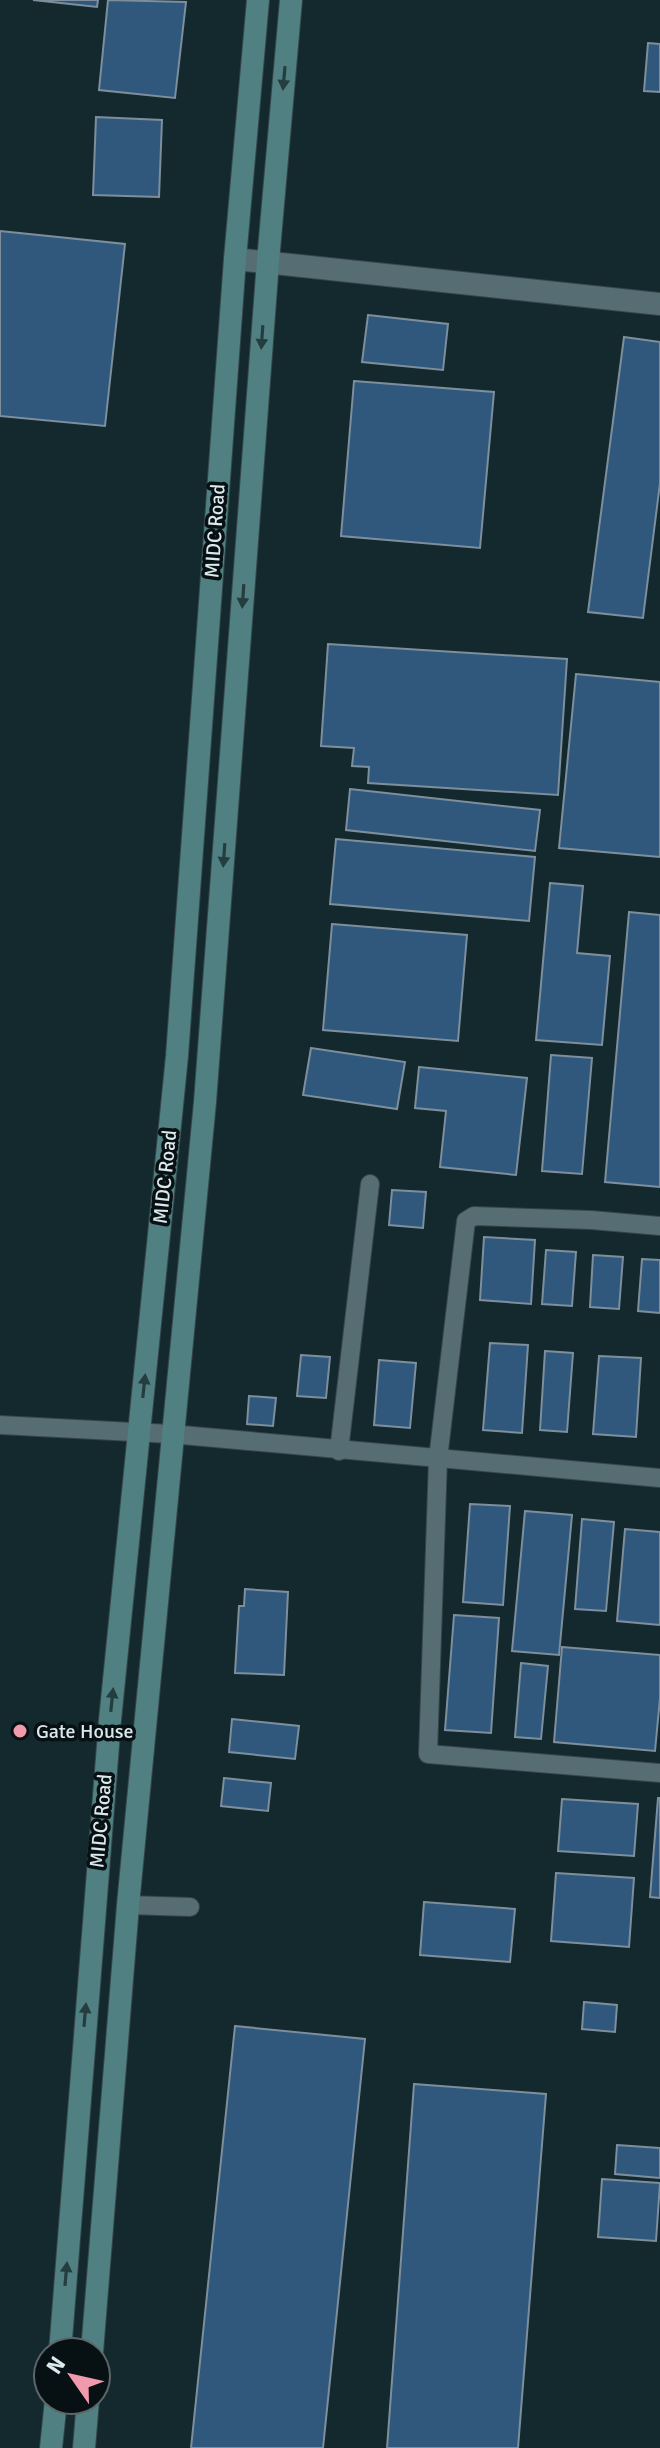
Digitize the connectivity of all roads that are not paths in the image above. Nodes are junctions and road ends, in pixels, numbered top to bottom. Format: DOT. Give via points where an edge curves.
graph roads {
  1 [pos="258,0"];
  2 [pos="291,0"];
  3 [pos="235,259"];
  4 [pos="268,261"];
  5 [pos="660,304"];
  6 [pos="370,1184"];
  7 [pos="660,1226"];
  8 [pos="0,1425"];
  9 [pos="139,1433"];
  10 [pos="171,1434"];
  11 [pos="339,1451"];
  12 [pos="438,1459"];
  13 [pos="660,1478"];
  14 [pos="660,1773"];
  15 [pos="128,1905"];
  16 [pos="190,1907"];
  17 [pos="61,2336"];
  18 [pos="93,2336"];
  19 [pos="54,2416"];
  20 [pos="87,2416"];
  21 [pos="51,2448"];
  22 [pos="84,2448"];
  1 -- 3 [label="main road, MIDC Road"];
  2 -- 4 [label="main road, MIDC Road, one-way"];
  3 -- 4 [label="street"];
  9 -- 3 [label="main road, MIDC Road, one-way" via="177,1056"];
  4 -- 5 [label="street"];
  4 -- 10 [label="main road, MIDC Road, one-way" via="205,1102"];
  6 -- 11 [label="street"];
  7 -- 12 [label="street" via="474,1216 466,1221"];
  8 -- 9 [label="street"];
  9 -- 10 [label="street"];
  17 -- 9 [label="main road, MIDC Road, one-way" via="108,1735"];
  10 -- 11 [label="street"];
  10 -- 15 [label="main road, MIDC Road"];
  11 -- 12 [label="street"];
  12 -- 13 [label="street"];
  12 -- 14 [label="street" via="428,1754"];
  15 -- 16 [label="street"];
  15 -- 18 [label="main road, MIDC Road"];
  19 -- 21 [label="main road"];
  20 -- 22 [label="main road"];
}
